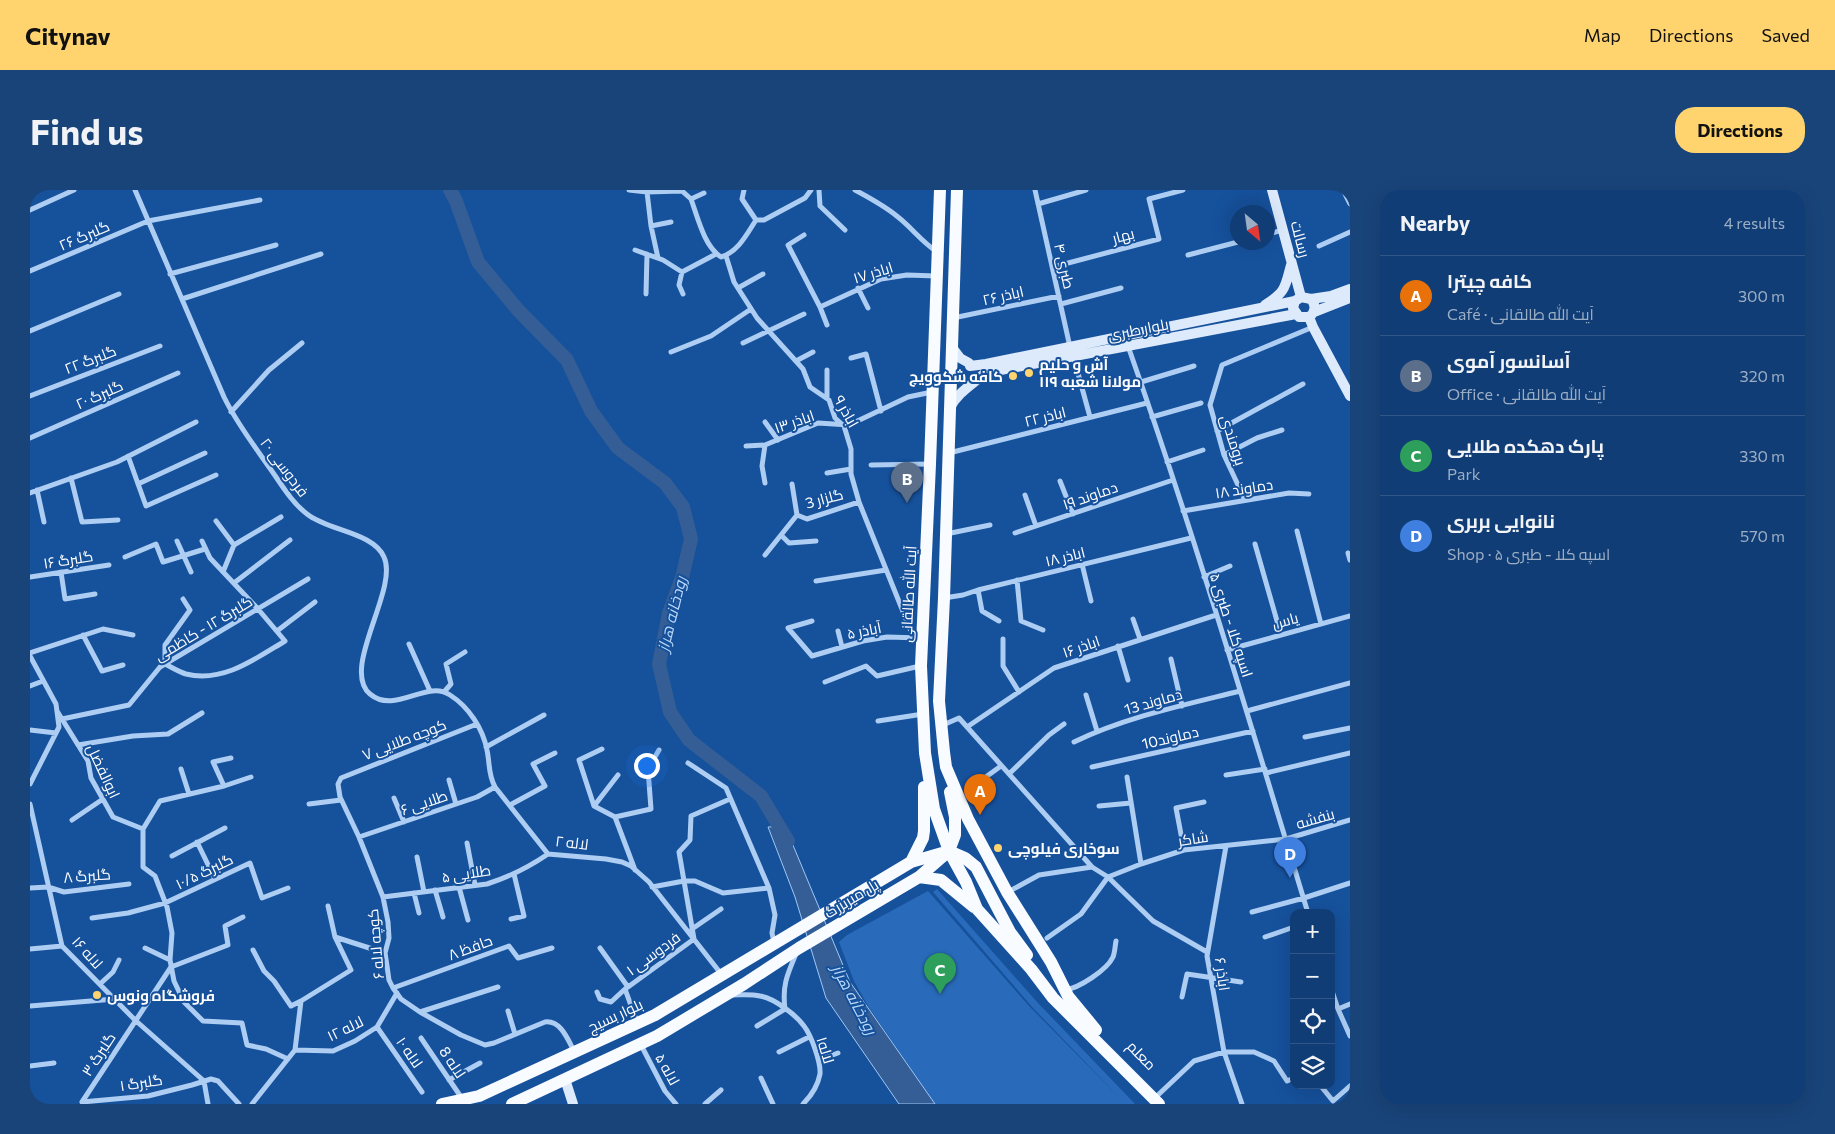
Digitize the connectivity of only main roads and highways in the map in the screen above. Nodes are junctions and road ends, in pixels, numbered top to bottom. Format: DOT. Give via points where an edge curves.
graph roads {
  1 [pos="940,190"];
  2 [pos="957,190"];
  3 [pos="1273,190"];
  4 [pos="939,205"];
  5 [pos="956,206"];
  6 [pos="1292,264"];
  7 [pos="1350,289"];
  8 [pos="1350,298"];
  9 [pos="1302,299"];
  10 [pos="1249,310"];
  11 [pos="1296,314"];
  12 [pos="1312,314"];
  13 [pos="951,346"];
  14 [pos="1072,352"];
  15 [pos="985,369"];
  16 [pos="1350,396"];
  17 [pos="950,410"];
  18 [pos="925,753"];
  19 [pos="946,767"];
  20 [pos="953,807"];
  21 [pos="934,809"];
  22 [pos="949,851"];
  23 [pos="911,862"];
  24 [pos="980,873"];
  25 [pos="919,877"];
  26 [pos="966,882"];
  27 [pos="977,909"];
  28 [pos="790,933"];
  29 [pos="734,968"];
  30 [pos="744,984"];
  31 [pos="1065,990"];
  32 [pos="565,1079"];
  33 [pos="1161,1101"];
  34 [pos="442,1104"];
  35 [pos="512,1104"];
  36 [pos="573,1104"];
  1 -- 4 [label="main road, آیت الله طالقانی"];
  2 -- 5 [label="main road"];
  3 -- 6 [label="main road, رسالت"];
  4 -- 5 [label="main road" via="947,198"];
  4 -- 18 [label="main road, آیت الله طالقانی" via="920,666"];
  5 -- 13 [label="main road"];
  6 -- 9 [label="main road, رسالت"];
  6 -- 10 [label="main road" via="1284,290 1278,297"];
  7 -- 9 [label="main road, بلوار طبری" via="1330,296"];
  8 -- 12 [label="main road"];
  9 -- 10 [label="main road, بلوار طبری"];
  9 -- 11 [label="main road" via="1293,308"];
  9 -- 12 [label="main road" via="1315,304"];
  10 -- 14 [label="main road, بلوار طبری"];
  11 -- 12 [label="main road" via="1302,318"];
  11 -- 14 [label="main road, بلوار طبری" via="1128,346"];
  12 -- 16 [label="main road" via="1313,327"];
  13 -- 15 [label="main road" via="970,366"];
  13 -- 17 [label="main road"];
  14 -- 15 [label="main road, بلوار طبری"];
  15 -- 17 [label="main road" via="969,388 955,397"];
  17 -- 19 [label="main road" via="939,701"];
  18 -- 21 [label="main road, آیت الله طالقانی"];
  18 -- 23 [label="main road" via="924,831"];
  19 -- 20 [label="main road"];
  19 -- 31 [label="main road" via="968,819"];
  20 -- 21 [label="main road" via="945,815"];
  20 -- 22 [label="main road" via="955,835"];
  21 -- 22 [label="main road, آیت الله طالقانی"];
  22 -- 23 [label="main road, پل میربزرگ"];
  22 -- 24 [label="main road" via="965,858"];
  22 -- 25 [label="main road, پل میربزرگ"];
  22 -- 26 [label="main road, آیت الله طالقانی"];
  23 -- 28 [label="main road, پل میربزرگ"];
  24 -- 26 [label="main road" via="969,872"];
  24 -- 31 [label="main road" via="1010,932 1047,978"];
  25 -- 27 [label="main road" via="942,880"];
  25 -- 30 [label="main road, پل میربزرگ"];
  26 -- 27 [label="main road, آیت الله طالقانی"];
  27 -- 33 [label="main road, آیت الله طالقانی" via="1053,998"];
  28 -- 29 [label="main road, بلوار بسیج"];
  29 -- 30 [label="main road" via="748,970 750,976"];
  29 -- 34 [label="main road, بلوار بسیج" via="637,1023 479,1096"];
  30 -- 32 [label="main road" via="658,1036"];
  31 -- 33 [label="main road, معلم" via="1094,1028"];
  32 -- 35 [label="main road"];
  32 -- 36 [label="main road"];
}
